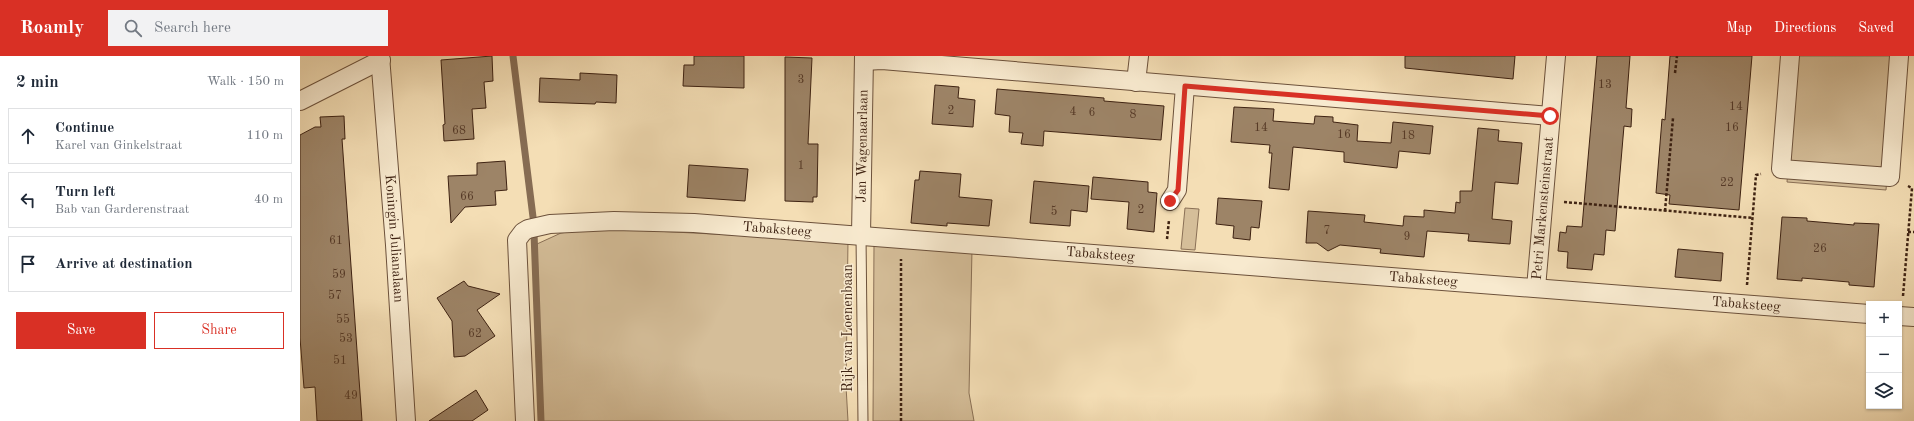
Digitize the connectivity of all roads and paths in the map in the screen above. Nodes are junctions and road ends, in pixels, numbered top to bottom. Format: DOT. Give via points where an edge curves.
graph roads {
  1 [pos="1139,56"];
  2 [pos="1556,56"];
  3 [pos="1677,56"];
  4 [pos="1790,56"];
  5 [pos="1899,56"];
  6 [pos="381,58"];
  7 [pos="864,58"];
  8 [pos="1675,73"];
  9 [pos="1136,82"];
  10 [pos="1185,86"];
  11 [pos="300,101"];
  12 [pos="1550,116"];
  13 [pos="1673,118"];
  14 [pos="1781,169"];
  15 [pos="1890,177"];
  16 [pos="1543,200"];
  17 [pos="1170,201"];
  18 [pos="1665,211"];
  19 [pos="1753,218"];
  20 [pos="1908,232"];
  21 [pos="1914,232"];
  22 [pos="861,235"];
  23 [pos="901,238"];
  24 [pos="1165,259"];
  25 [pos="1536,288"];
  26 [pos="1746,304"];
  27 [pos="1866,314"];
  28 [pos="1905,316"];
  29 [pos="406,421"];
  30 [pos="525,421"];
  31 [pos="863,421"];
  32 [pos="901,421"];
  1 -- 9 [label="street"];
  2 -- 12 [label="street, Petri Markensteinstraat"];
  3 -- 8 [label="path"];
  4 -- 14 [label="street"];
  5 -- 15 [label="street"];
  6 -- 11 [label="street"];
  6 -- 29 [label="street, Koningin Julianalaan"];
  7 -- 9 [label="street"];
  7 -- 22 [label="street, Jan Wagenaarlaan"];
  9 -- 10 [label="street"];
  10 -- 12 [label="street"];
  10 -- 17 [label="street" via="1178,190"];
  12 -- 16 [label="street, Petri Markensteinstraat"];
  13 -- 18 [label="path"];
  14 -- 15 [label="street"];
  14 -- 19 [label="path" via="1756,175"];
  15 -- 20 [label="path" via="1912,188"];
  16 -- 18 [label="path"];
  16 -- 25 [label="street, Petri Markensteinstraat"];
  17 -- 24 [label="path"];
  18 -- 19 [label="path"];
  19 -- 26 [label="path"];
  20 -- 21 [label="path"];
  20 -- 28 [label="path"];
  22 -- 23 [label="street, Tabaksteeg"];
  22 -- 30 [label="street, Tabaksteeg" via="650,221 550,224 528,229 519,236 517,245"];
  22 -- 31 [label="lane, Rijk van Loenenbaan"];
  23 -- 24 [label="street, Tabaksteeg"];
  23 -- 32 [label="path"];
  24 -- 25 [label="street, Tabaksteeg"];
  25 -- 26 [label="street, Tabaksteeg"];
  26 -- 27 [label="street, Tabaksteeg"];
}
